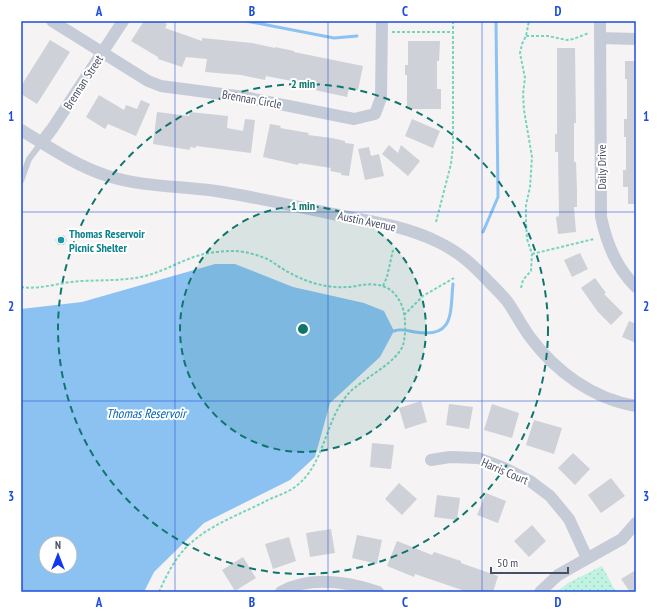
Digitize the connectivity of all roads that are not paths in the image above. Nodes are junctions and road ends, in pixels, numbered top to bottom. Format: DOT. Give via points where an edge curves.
graph roads {
  1 [pos="52,21"];
  2 [pos="122,21"];
  3 [pos="382,21"];
  4 [pos="600,21"];
  5 [pos="595,35"];
  6 [pos="636,39"];
  7 [pos="102,52"];
  8 [pos="21,130"];
  9 [pos="42,142"];
  10 [pos="21,181"];
  11 [pos="636,287"];
  12 [pos="636,406"];
  13 [pos="431,460"];
  14 [pos="636,523"];
  15 [pos="587,558"];
  16 [pos="281,592"];
  17 [pos="378,592"];
  18 [pos="540,592"];
  1 -- 7 [label="street, Brennan Circle"];
  2 -- 7 [label="street, Brennan Street"];
  3 -- 7 [label="street, Brennan Circle" via="381,98 375,114 354,119 244,96 161,86 148,81"];
  4 -- 5 [label="street, Daily Drive"];
  5 -- 6 [label="street"];
  5 -- 11 [label="street, Daily Drive" via="601,217 615,260 626,278"];
  7 -- 9 [label="street, Brennan Street"];
  8 -- 9 [label="street, Austin Avenue"];
  9 -- 10 [label="lane" via="29,159"];
  9 -- 12 [label="street, Austin Avenue" via="81,166 109,177 256,198 392,226 436,241 456,251 472,264 506,300 530,337 552,362 582,386 602,396"];
  13 -- 15 [label="street, Harris Court" via="450,457 478,458 530,480 550,496 569,519"];
  14 -- 15 [label="street" via="622,539"];
  15 -- 18 [label="street" via="558,574"];
  16 -- 17 [label="street" via="308,583 328,582 347,583"];
}
